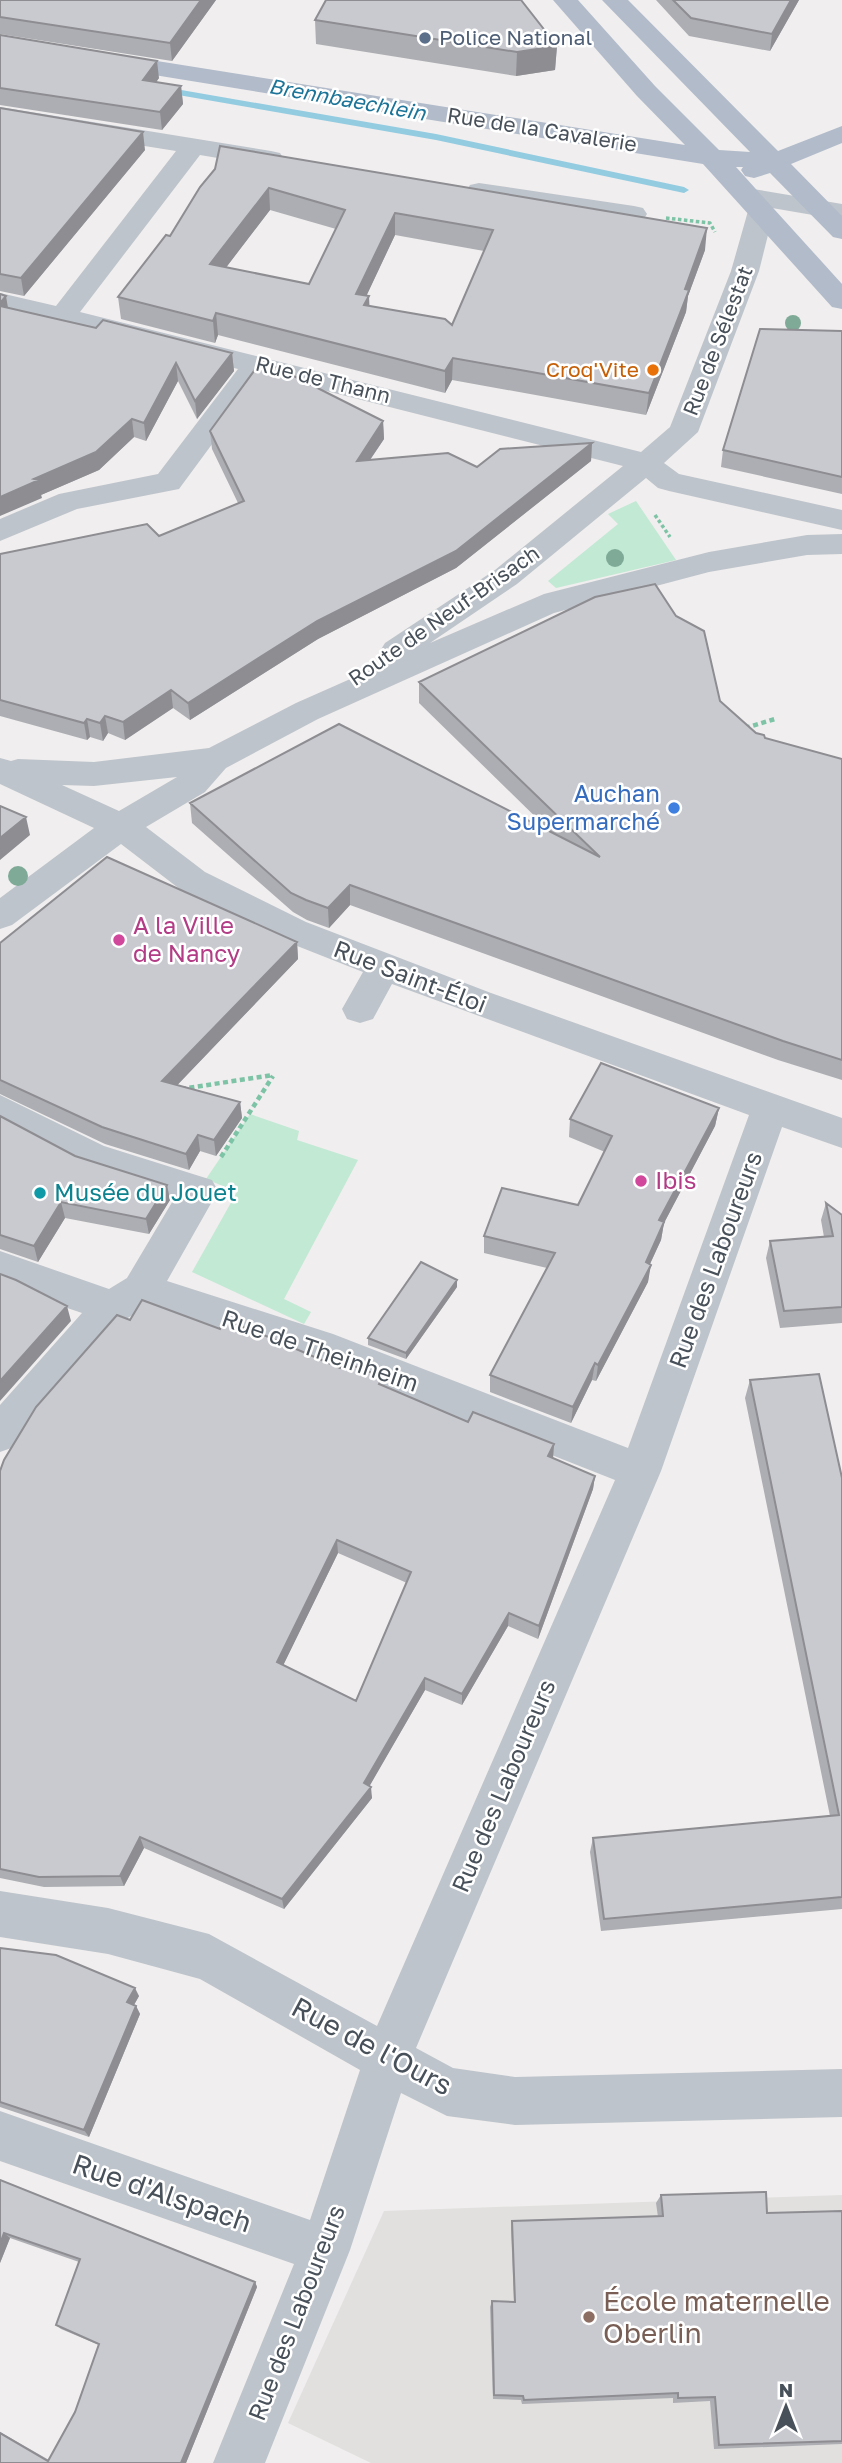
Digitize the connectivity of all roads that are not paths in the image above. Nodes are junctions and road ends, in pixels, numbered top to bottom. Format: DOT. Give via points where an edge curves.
graph roads {
  1 [pos="565,0"];
  2 [pos="614,0"];
  3 [pos="0,43"];
  4 [pos="0,115"];
  5 [pos="842,134"];
  6 [pos="193,147"];
  7 [pos="710,157"];
  8 [pos="775,162"];
  9 [pos="302,164"];
  10 [pos="450,186"];
  11 [pos="747,195"];
  12 [pos="831,210"];
  13 [pos="634,214"];
  14 [pos="842,230"];
  15 [pos="786,240"];
  16 [pos="842,240"];
  17 [pos="755,242"];
  18 [pos="0,301"];
  19 [pos="842,301"];
  20 [pos="63,316"];
  21 [pos="257,364"];
  22 [pos="645,463"];
  23 [pos="842,520"];
  24 [pos="0,531"];
  25 [pos="842,544"];
  26 [pos="307,711"];
  27 [pos="216,759"];
  28 [pos="172,766"];
  29 [pos="1,780"];
  30 [pos="121,826"];
  31 [pos="0,916"];
  32 [pos="383,968"];
  33 [pos="360,1009"];
  34 [pos="770,1109"];
  35 [pos="0,1110"];
  36 [pos="842,1133"];
  37 [pos="15,1273"];
  38 [pos="126,1298"];
  39 [pos="0,1434"];
  40 [pos="640,1471"];
  41 [pos="0,1914"];
  42 [pos="388,2058"];
  43 [pos="842,2093"];
  44 [pos="0,2136"];
  45 [pos="325,2250"];
  46 [pos="239,2463"];
  1 -- 7 [label="main road"];
  2 -- 8 [label="main road"];
  3 -- 7 [label="main road, Rue de la Cavalerie"];
  4 -- 6 [label="street"];
  5 -- 8 [label="main road"];
  6 -- 9 [label="street"];
  6 -- 20 [label="street"];
  7 -- 8 [label="main road, Rue de la Cavalerie"];
  7 -- 11 [label="main road"];
  8 -- 11 [label="main road"];
  8 -- 12 [label="main road"];
  10 -- 13 [label="street"];
  11 -- 12 [label="street"];
  11 -- 15 [label="main road"];
  11 -- 17 [label="street, Rue de Sélestat"];
  12 -- 14 [label="main road"];
  15 -- 16 [label="main road"];
  15 -- 17 [label="street, Rue de Sélestat"];
  15 -- 19 [label="main road"];
  17 -- 22 [label="street, Rue de Sélestat" via="683,432"];
  18 -- 20 [label="street, Rue de Thann"];
  20 -- 21 [label="street, Rue de Thann"];
  21 -- 22 [label="street, Rue de Thann"];
  21 -- 24 [label="street" via="168,482 70,501"];
  22 -- 23 [label="street" via="670,481"];
  22 -- 26 [label="street, Route de Neuf-Brisach" via="506,577"];
  25 -- 26 [label="street, Route de Neuf-Brisach" via="807,545 690,566 544,605"];
  26 -- 27 [label="street, Route de Neuf-Brisach"];
  27 -- 28 [label="street, Route de Neuf-Brisach"];
  27 -- 30 [label="street, Route de Neuf-Brisach" via="193,783"];
  28 -- 29 [label="street, Route de Neuf-Brisach"];
  28 -- 30 [label="street"];
  29 -- 30 [label="street" via="36,815 85,828"];
  30 -- 31 [label="street"];
  30 -- 32 [label="street, Rue Saint-Éloi" via="193,881"];
  32 -- 33 [label="street"];
  32 -- 34 [label="street, Rue Saint-Éloi" via="540,1039"];
  34 -- 36 [label="street, Rue Saint-Éloi"];
  34 -- 40 [label="street, Rue des Laboureurs"];
  35 -- 38 [label="street" via="93,1158 199,1191"];
  37 -- 38 [label="street, Rue de Theinheim"];
  38 -- 39 [label="street"];
  38 -- 40 [label="street, Rue de Theinheim" via="319,1346"];
  40 -- 42 [label="street, Rue des Laboureurs"];
  41 -- 42 [label="street, Rue de l'Ours" via="108,1931 209,1958"];
  42 -- 43 [label="street, Rue de l'Ours" via="447,2092 515,2101"];
  42 -- 45 [label="street, Rue des Laboureurs"];
  44 -- 45 [label="street, Rue d'Alspach"];
  45 -- 46 [label="street, Rue des Laboureurs"];
}
